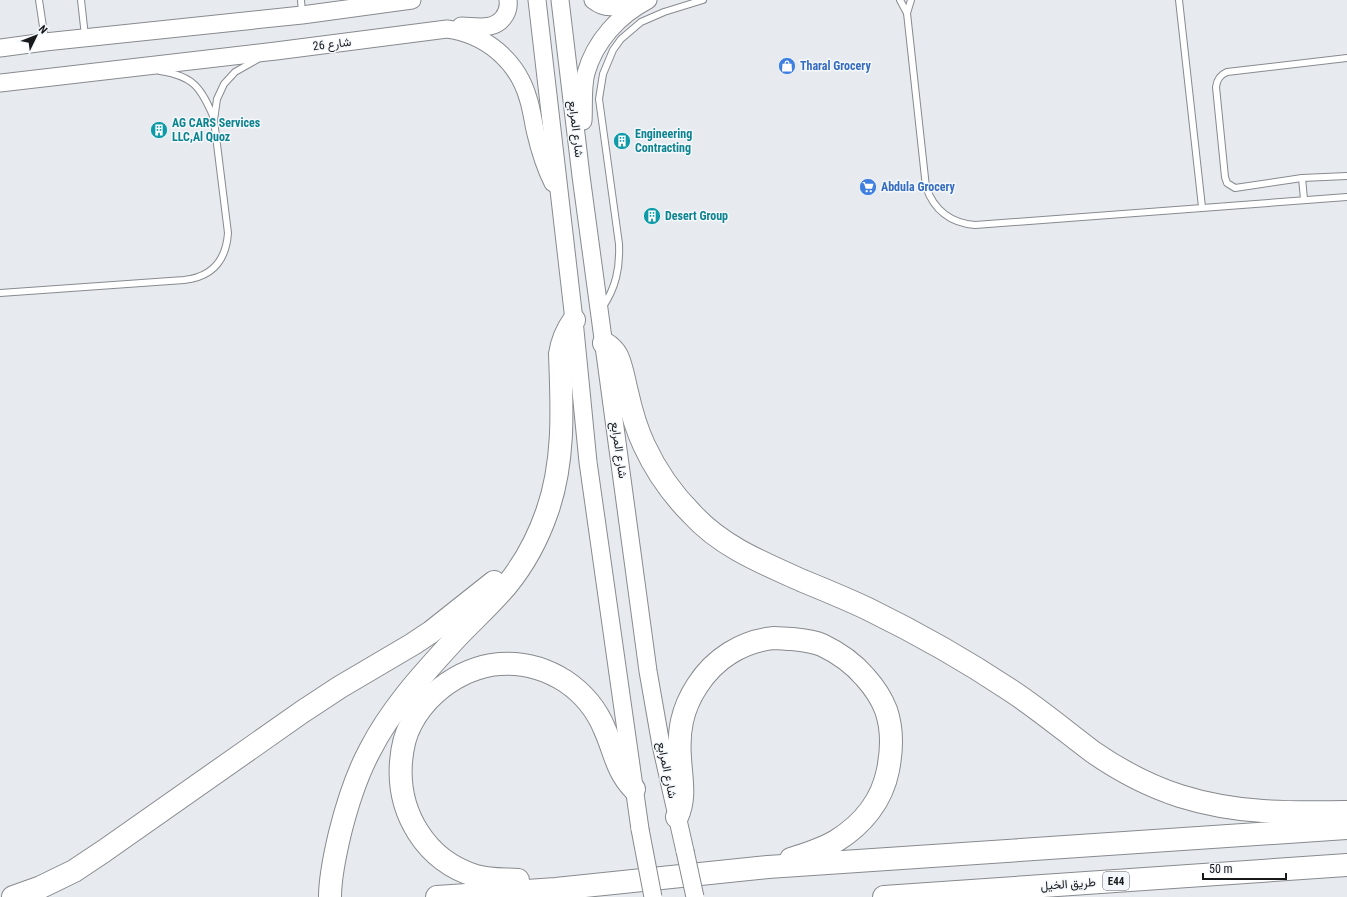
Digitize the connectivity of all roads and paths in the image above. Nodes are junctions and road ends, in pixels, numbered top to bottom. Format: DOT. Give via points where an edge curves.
graph roads {
  1 [pos="39,0"];
  2 [pos="81,0"];
  3 [pos="412,0"];
  4 [pos="508,0"];
  5 [pos="537,0"];
  6 [pos="560,0"];
  7 [pos="593,0"];
  8 [pos="631,0"];
  9 [pos="648,0"];
  10 [pos="703,0"];
  11 [pos="900,0"];
  12 [pos="911,0"];
  13 [pos="1179,0"];
  14 [pos="388,2"];
  15 [pos="301,7"];
  16 [pos="907,12"];
  17 [pos="447,29"];
  18 [pos="85,38"];
  19 [pos="45,42"];
  20 [pos="0,48"];
  21 [pos="276,51"];
  22 [pos="1347,58"];
  23 [pos="132,67"];
  24 [pos="0,82"];
  25 [pos="214,120"];
  26 [pos="581,176"];
  27 [pos="1347,176"];
  28 [pos="1302,178"];
  29 [pos="560,197"];
  30 [pos="1347,197"];
  31 [pos="1304,199"];
  32 [pos="1202,207"];
  33 [pos="0,293"];
  34 [pos="600,311"];
  35 [pos="574,320"];
  36 [pos="604,343"];
  37 [pos="527,554"];
  38 [pos="634,789"];
  39 [pos="1347,812"];
  40 [pos="677,817"];
  41 [pos="1347,828"];
  42 [pos="1347,865"];
  43 [pos="768,867"];
  44 [pos="556,889"];
  45 [pos="13,897"];
  46 [pos="330,897"];
  47 [pos="437,897"];
  48 [pos="653,897"];
  49 [pos="695,897"];
  50 [pos="884,897"];
  1 -- 19 [label="lane"];
  2 -- 18 [label="lane"];
  3 -- 14 [label="main road"];
  4 -- 17 [label="main road" via="504,16 494,26 460,26"];
  5 -- 29 [label="main road, شارع المرابع"];
  6 -- 26 [label="main road, شارع المرابع"];
  7 -- 8 [label="main road" via="608,8"];
  9 -- 26 [label="main road" via="635,7 614,25 601,41 591,60 585,81"];
  10 -- 34 [label="lane" via="641,22 630,30 607,61 600,86 600,106 620,259 614,286"];
  11 -- 16 [label="lane"];
  12 -- 16 [label="lane"];
  13 -- 32 [label="lane"];
  14 -- 15 [label="main road"];
  15 -- 18 [label="main road"];
  16 -- 32 [label="lane" via="926,187 933,202 944,214 959,222 975,225"];
  17 -- 21 [label="main road, شارع 26"];
  17 -- 29 [label="main road, شارع 26" via="466,33 484,41 504,57 514,70 528,98 547,171"];
  18 -- 19 [label="main road"];
  19 -- 20 [label="main road"];
  21 -- 23 [label="main road, شارع 26"];
  21 -- 25 [label="lane" via="242,68 229,78 217,99"];
  22 -- 28 [label="lane" via="1227,72 1220,76 1216,83 1227,183 1239,188"];
  23 -- 24 [label="main road, شارع 26"];
  23 -- 25 [label="lane" via="188,79 203,95"];
  25 -- 33 [label="lane" via="228,233 224,253 212,270 194,279"];
  26 -- 34 [label="main road, شارع المرابع"];
  27 -- 28 [label="lane"];
  28 -- 31 [label="lane"];
  29 -- 35 [label="main road, شارع المرابع"];
  30 -- 31 [label="lane"];
  31 -- 32 [label="lane"];
  34 -- 36 [label="main road, شارع المرابع"];
  35 -- 37 [label="highway" via="561,344 562,417 557,476 547,513"];
  35 -- 38 [label="main road, شارع المرابع" via="588,462"];
  36 -- 39 [label="highway" via="610,346 618,357 636,426 661,476 693,516 731,546 752,558 867,609 944,649 1025,700 1094,752 1149,784 1212,805 1246,810 1279,813"];
  36 -- 40 [label="main road, شارع المرابع" via="648,671"];
  37 -- 45 [label="highway" via="431,632 302,712 104,851 74,871"];
  37 -- 46 [label="highway" via="508,584 402,700 370,749 344,816 336,850"];
  38 -- 44 [label="highway" via="620,771 596,712 582,695 547,671 503,663 481,667 460,675 424,704 410,725 402,750 400,773 407,812 416,829 438,855 450,864 476,876 537,881"];
  38 -- 48 [label="main road, شارع المرابع, bridge"];
  40 -- 43 [label="highway" via="683,797 679,737 681,720 696,686 720,659 752,642 774,638 820,644 842,656 876,690 886,710 891,732 891,755 887,777 867,815 852,830 835,842"];
  40 -- 49 [label="main road, شارع المرابع, bridge"];
  41 -- 43 [label="highway"];
  42 -- 50 [label="highway, طريق الخيل / E44"];
  43 -- 44 [label="highway"];
  44 -- 47 [label="highway"];
}
